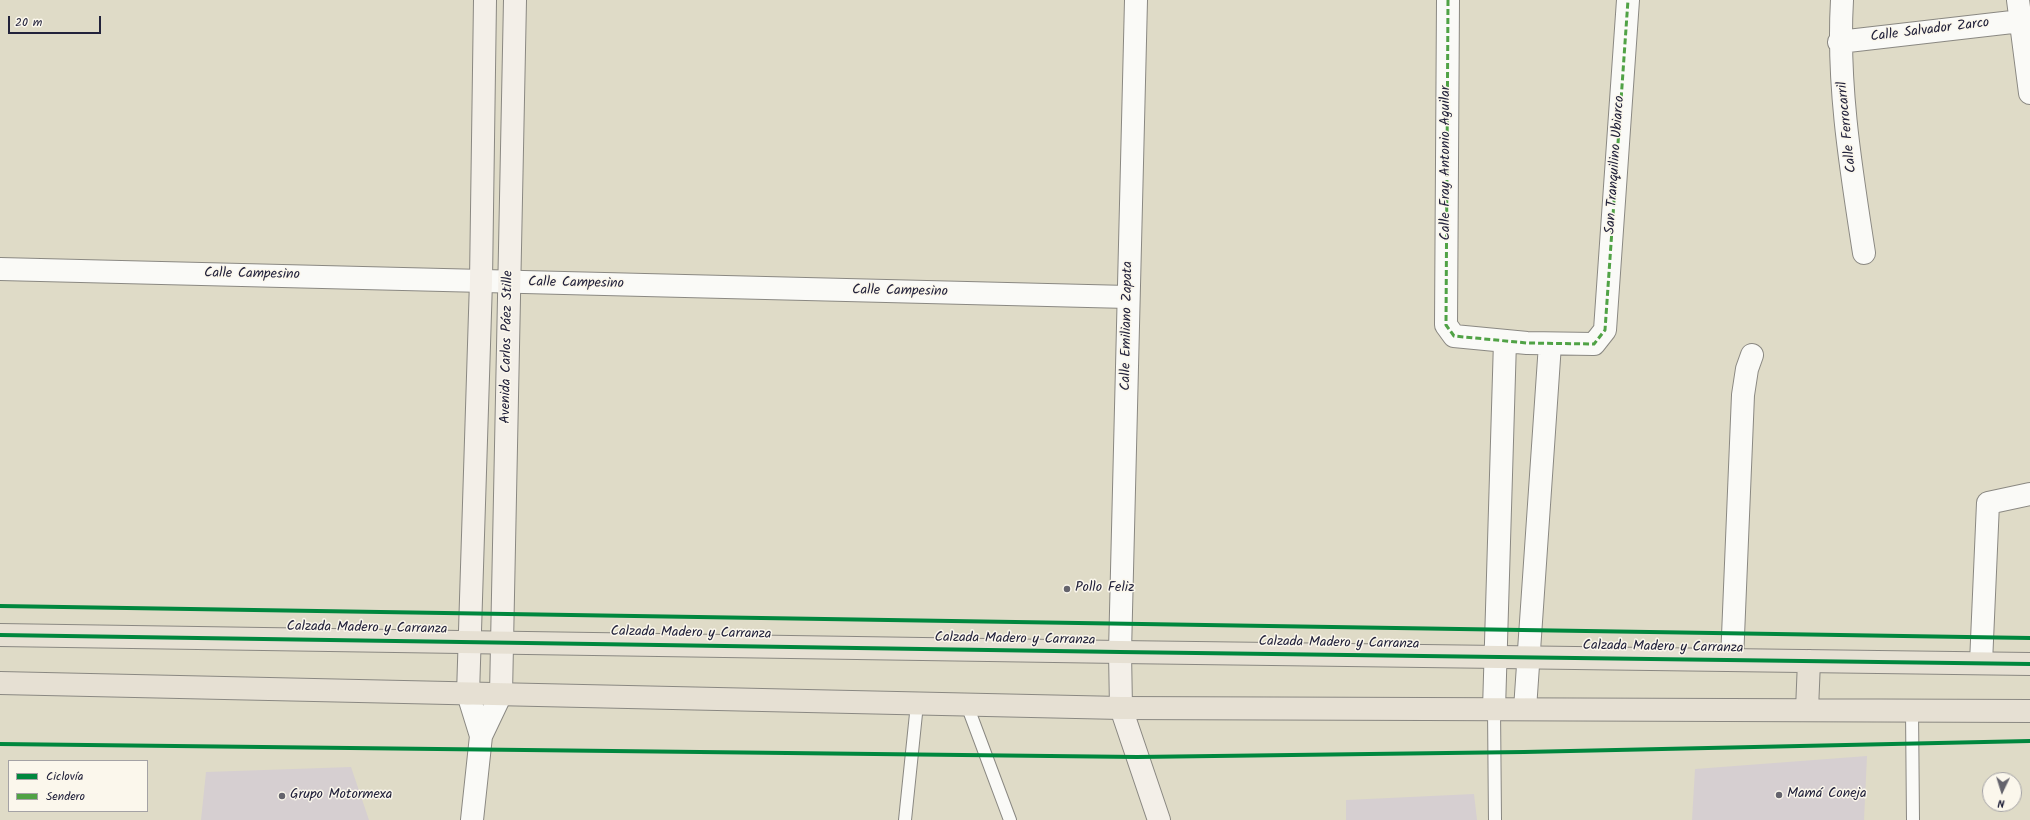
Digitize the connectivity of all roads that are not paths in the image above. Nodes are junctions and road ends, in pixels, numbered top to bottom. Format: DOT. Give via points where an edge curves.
graph roads {
  1 [pos="485,0"];
  2 [pos="515,0"];
  3 [pos="1136,0"];
  4 [pos="1448,0"];
  5 [pos="1628,0"];
  6 [pos="1842,0"];
  7 [pos="2020,10"];
  8 [pos="1840,42"];
  9 [pos="2030,93"];
  10 [pos="1864,253"];
  11 [pos="0,269"];
  12 [pos="481,281"];
  13 [pos="509,282"];
  14 [pos="1128,298"];
  15 [pos="1505,341"];
  16 [pos="1550,344"];
  17 [pos="1752,354"];
  18 [pos="2030,494"];
  19 [pos="0,635"];
  20 [pos="468,642"];
  21 [pos="504,642"];
  22 [pos="1120,652"];
  23 [pos="1495,657"];
  24 [pos="1529,658"];
  25 [pos="1732,660"];
  26 [pos="1809,661"];
  27 [pos="1981,663"];
  28 [pos="2030,664"];
  29 [pos="0,683"];
  30 [pos="468,694"];
  31 [pos="501,694"];
  32 [pos="917,704"];
  33 [pos="967,705"];
  34 [pos="1121,708"];
  35 [pos="1494,709"];
  36 [pos="1525,709"];
  37 [pos="1807,710"];
  38 [pos="1912,710"];
  39 [pos="2030,711"];
  40 [pos="481,736"];
  41 [pos="472,820"];
  42 [pos="905,820"];
  43 [pos="1010,820"];
  44 [pos="1159,820"];
  45 [pos="1495,820"];
  46 [pos="1913,820"];
  1 -- 12 [label="street, Avenida Carlos Páez Stille"];
  2 -- 13 [label="street, Avenida Carlos Páez Stille"];
  3 -- 14 [label="street, Calle Emiliano Zapata"];
  4 -- 15 [label="street, Calle Fray Antonio Aguilar" via="1446,325 1454,336"];
  5 -- 16 [label="street, San Tranquilino Ubiarco" via="1605,330 1594,344"];
  6 -- 8 [label="street, Calle Ferrocarril"];
  7 -- 8 [label="street, Calle Salvador Zarco"];
  7 -- 9 [label="street"];
  8 -- 10 [label="street, Calle Ferrocarril" via="1848,146"];
  11 -- 12 [label="street, Calle Campesino"];
  12 -- 13 [label="street, Calle Campesino"];
  12 -- 20 [label="street, Avenida Carlos Páez Stille"];
  13 -- 14 [label="street, Calle Campesino"];
  13 -- 21 [label="street, Avenida Carlos Páez Stille"];
  14 -- 22 [label="street, Calle Emiliano Zapata"];
  15 -- 16 [label="street"];
  15 -- 23 [label="street"];
  16 -- 24 [label="street"];
  17 -- 25 [label="street" via="1743,395"];
  18 -- 27 [label="street" via="1988,503"];
  19 -- 20 [label="main road, Calzada Madero y Carranza"];
  20 -- 21 [label="main road, Calzada Madero y Carranza"];
  20 -- 30 [label="street, Avenida Carlos Páez Stille"];
  21 -- 22 [label="main road, Calzada Madero y Carranza"];
  21 -- 31 [label="street, Avenida Carlos Páez Stille"];
  22 -- 23 [label="main road, Calzada Madero y Carranza"];
  22 -- 34 [label="street"];
  23 -- 24 [label="main road, Calzada Madero y Carranza"];
  23 -- 35 [label="street"];
  24 -- 25 [label="main road, Calzada Madero y Carranza"];
  24 -- 36 [label="street"];
  25 -- 26 [label="main road, Calzada Madero y Carranza"];
  26 -- 27 [label="main road, Calzada Madero y Carranza"];
  26 -- 37 [label="main road"];
  27 -- 28 [label="main road, Calzada Madero y Carranza"];
  29 -- 30 [label="main road"];
  30 -- 31 [label="main road"];
  30 -- 40 [label="street"];
  31 -- 32 [label="main road"];
  31 -- 40 [label="street"];
  32 -- 33 [label="main road"];
  32 -- 42 [label="lane"];
  33 -- 34 [label="main road"];
  33 -- 43 [label="lane"];
  34 -- 35 [label="main road"];
  34 -- 44 [label="street"];
  35 -- 36 [label="main road"];
  35 -- 45 [label="lane"];
  36 -- 37 [label="main road"];
  37 -- 38 [label="main road"];
  38 -- 39 [label="main road"];
  38 -- 46 [label="lane"];
  40 -- 41 [label="street"];
}
